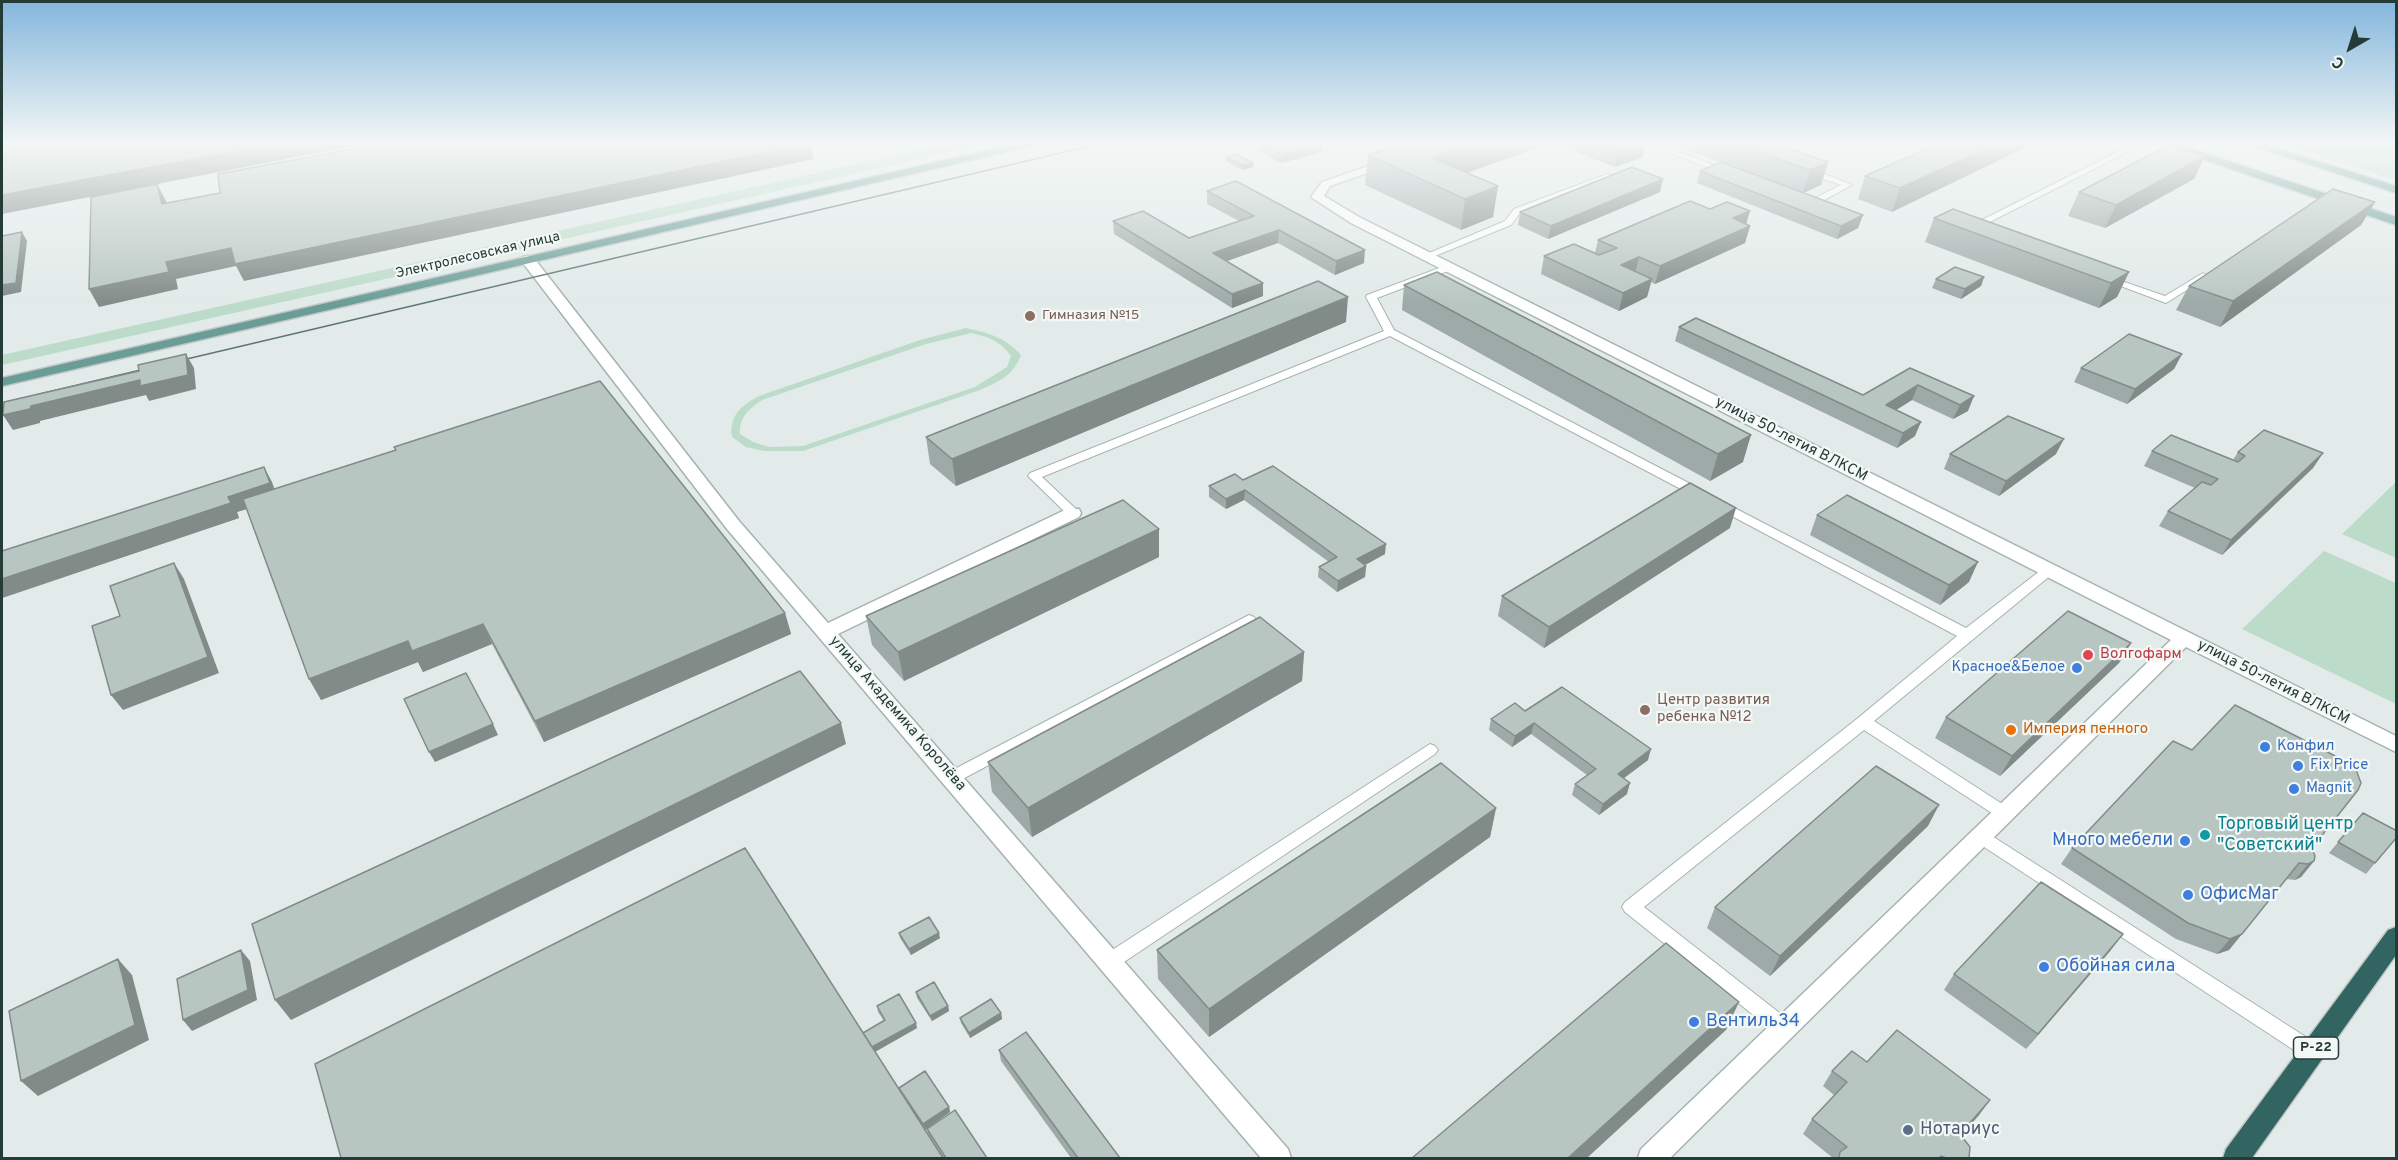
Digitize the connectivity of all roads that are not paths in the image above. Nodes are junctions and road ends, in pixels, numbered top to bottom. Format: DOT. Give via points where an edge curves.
graph roads {
  1 [pos="799,197"];
  2 [pos="1317,197"];
  3 [pos="1554,197"];
  4 [pos="1796,197"];
  5 [pos="1824,197"];
  6 [pos="2033,197"];
  7 [pos="2326,197"];
  8 [pos="2312,207"];
  9 [pos="2397,221"];
  10 [pos="1981,233"];
  11 [pos="1426,256"];
  12 [pos="528,260"];
  13 [pos="1450,267"];
  14 [pos="2215,269"];
  15 [pos="2100,277"];
  16 [pos="1390,332"];
  17 [pos="2,382"];
  18 [pos="1073,513"];
  19 [pos="2050,570"];
  20 [pos="1250,620"];
  21 [pos="825,632"];
  22 [pos="1967,635"];
  23 [pos="2184,638"];
  24 [pos="1863,722"];
  25 [pos="2397,745"];
  26 [pos="1430,750"];
  27 [pos="951,778"];
  28 [pos="2004,813"];
  29 [pos="1981,836"];
  30 [pos="2397,937"];
  31 [pos="1109,962"];
  32 [pos="1784,1028"];
  33 [pos="2313,1052"];
  34 [pos="1278,1158"];
  35 [pos="1651,1158"];
  36 [pos="2236,1158"];
  1 -- 12 [label="main road, Электролесовская улица"];
  2 -- 11 [label="street, улица 50-летия ВЛКСМ"];
  3 -- 11 [label="lane" via="1517,211 1508,223"];
  4 -- 5 [label="lane" via="1812,203"];
  6 -- 10 [label="lane" via="1970,229"];
  7 -- 8 [label="lane"];
  7 -- 9 [label="main road"];
  11 -- 13 [label="street, улица 50-летия ВЛКСМ"];
  12 -- 17 [label="main road, Электролесовская улица"];
  12 -- 21 [label="street, улица Академика Королёва" via="734,525"];
  13 -- 16 [label="lane" via="1371,297"];
  13 -- 19 [label="street, улица 50-летия ВЛКСМ"];
  14 -- 15 [label="lane" via="2166,300"];
  16 -- 18 [label="lane" via="1034,476"];
  16 -- 22 [label="lane"];
  18 -- 21 [label="street"];
  19 -- 22 [label="lane"];
  19 -- 23 [label="street, улица 50-летия ВЛКСМ"];
  20 -- 27 [label="lane"];
  21 -- 27 [label="street, улица Академика Королёва"];
  22 -- 24 [label="lane"];
  23 -- 25 [label="street, улица 50-летия ВЛКСМ"];
  23 -- 28 [label="street"];
  24 -- 28 [label="lane"];
  24 -- 32 [label="lane" via="1631,907"];
  26 -- 31 [label="lane"];
  27 -- 31 [label="street, улица Академика Королёва"];
  28 -- 29 [label="street"];
  29 -- 32 [label="street"];
  29 -- 33 [label="lane"];
  30 -- 33 [label="highway, Р-22"];
  31 -- 34 [label="street, улица Академика Королёва"];
  32 -- 35 [label="street"];
  33 -- 36 [label="highway, Р-22"];
}
